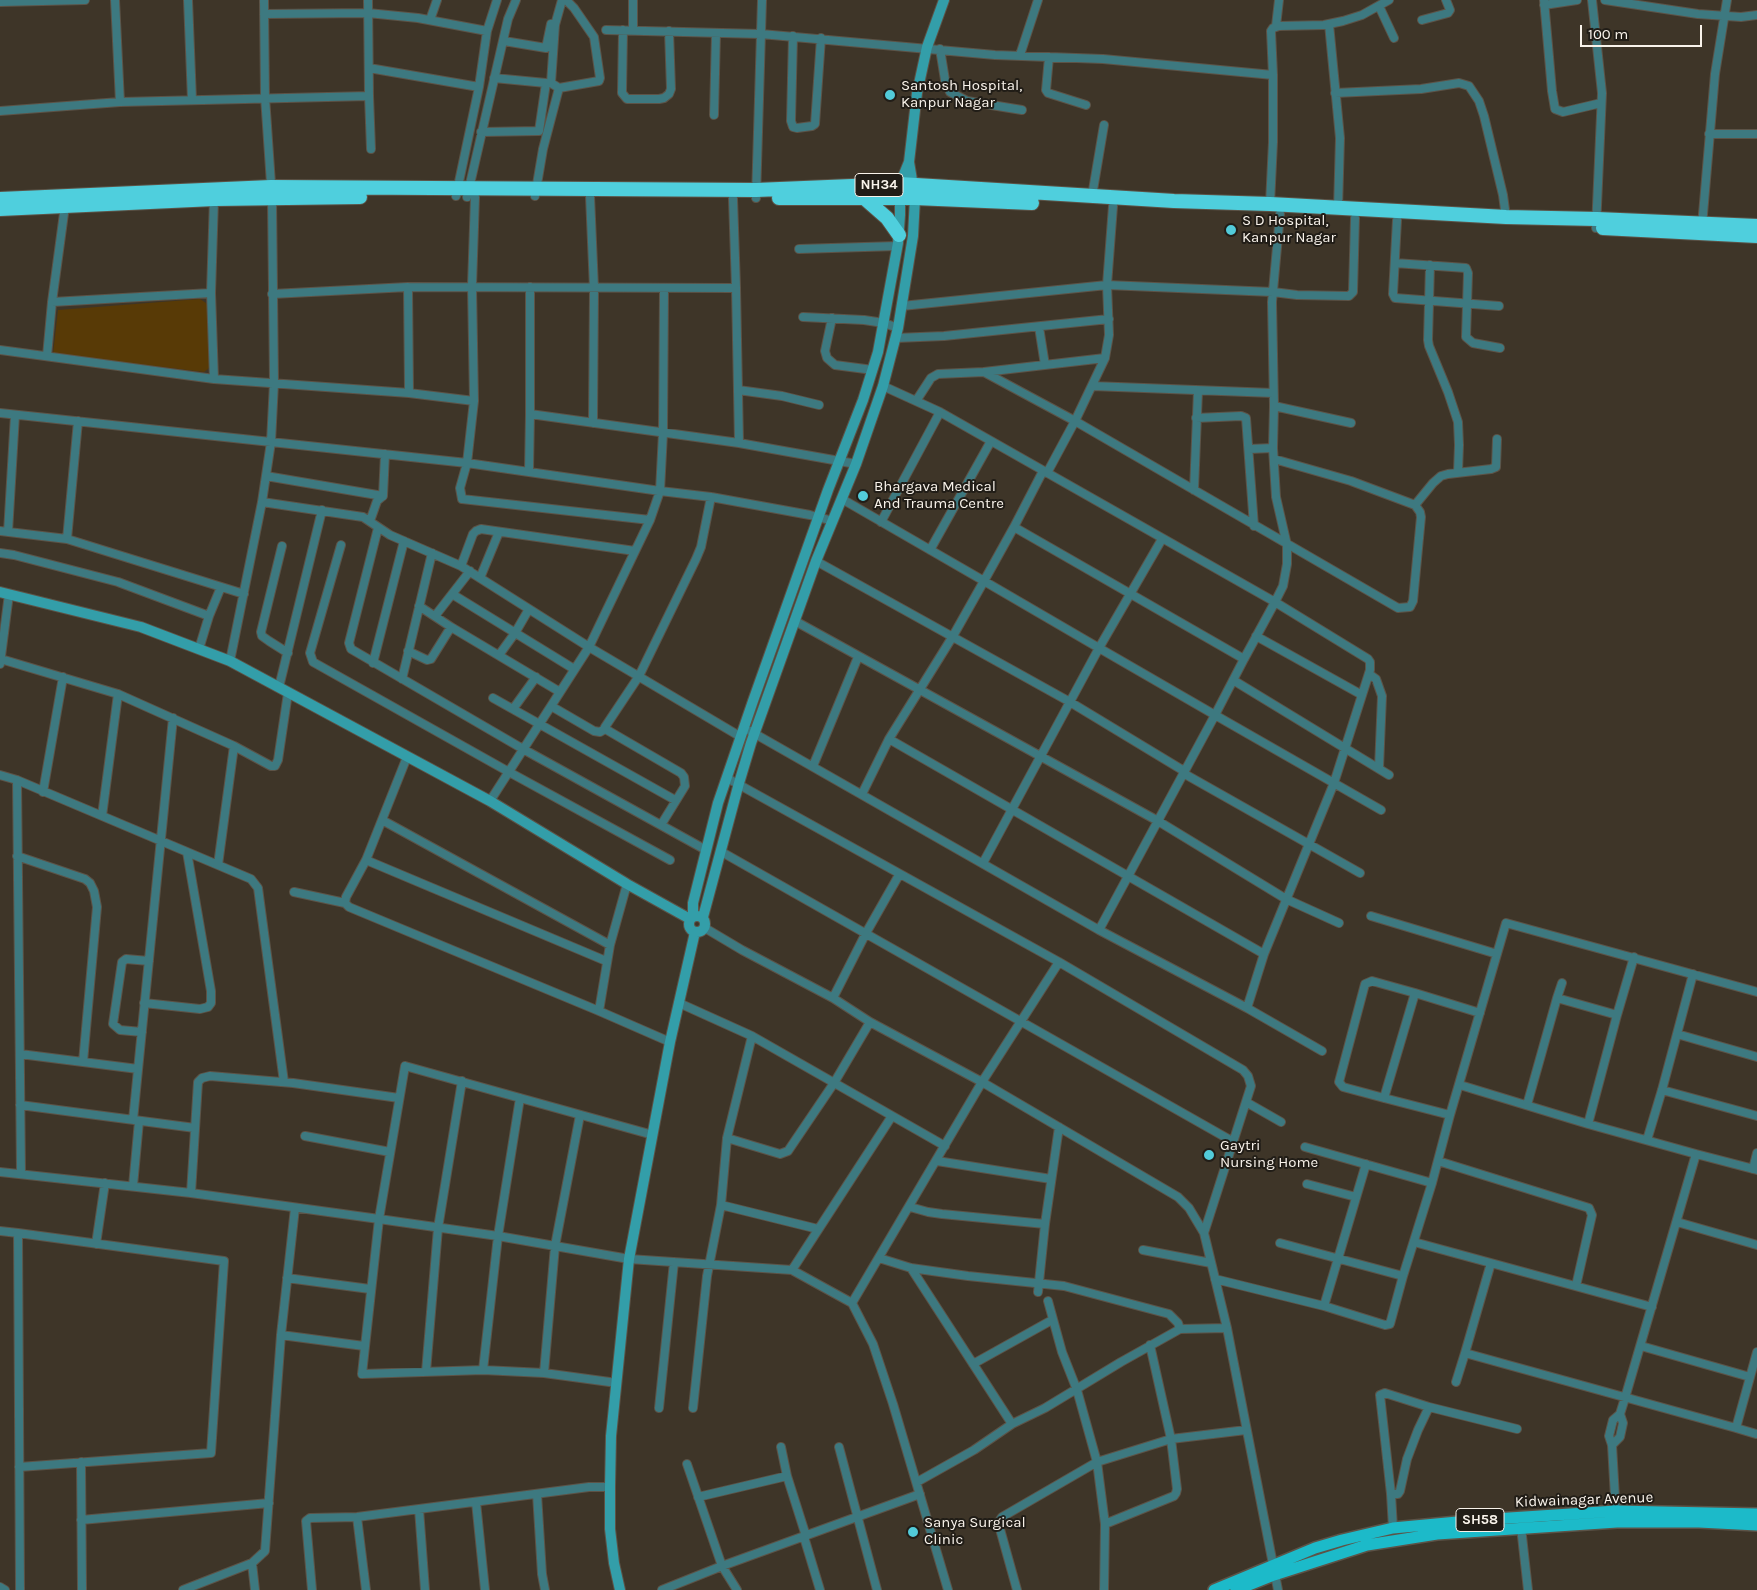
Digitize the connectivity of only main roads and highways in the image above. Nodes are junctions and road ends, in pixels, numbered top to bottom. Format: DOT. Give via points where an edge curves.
graph roads {
  1 [pos="908,191"];
  2 [pos="272,192"];
  3 [pos="535,193"];
  4 [pos="756,194"];
  5 [pos="863,197"];
  6 [pos="0,198"];
  7 [pos="0,209"];
  8 [pos="1275,209"];
  9 [pos="1596,223"];
  10 [pos="1757,226"];
  11 [pos="1702,228"];
  12 [pos="1757,236"];
  13 [pos="898,240"];
  14 [pos="1757,1514"];
  15 [pos="1616,1516"];
  16 [pos="1757,1525"];
  17 [pos="1273,1570"];
  18 [pos="1214,1590"];
  19 [pos="1236,1590"];
  1 -- 4 [label="highway, NH34"];
  1 -- 5 [label="highway, NH34"];
  1 -- 8 [label="highway, NH34" via="1092,196"];
  1 -- 8 [label="highway, NH34" via="1114,206"];
  2 -- 3 [label="highway, NH34"];
  2 -- 6 [label="highway, NH34"];
  2 -- 7 [label="highway, NH34" via="214,199"];
  3 -- 4 [label="highway, NH34"];
  3 -- 4 [label="highway, NH34" via="733,198"];
  4 -- 5 [label="highway, NH34"];
  5 -- 13 [label="highway" via="887,218"];
  8 -- 9 [label="highway, NH34" via="1338,208"];
  8 -- 9 [label="highway, NH34" via="1355,218 1505,226"];
  9 -- 11 [label="highway, NH34"];
  10 -- 11 [label="highway, NH34"];
  11 -- 12 [label="highway, NH34"];
  14 -- 15 [label="main road, Kidwainagar Avenue / SH58"];
  15 -- 16 [label="main road, Kidwainagar Avenue / SH58"];
  15 -- 17 [label="main road, Kidwainagar Avenue / SH58" via="1393,1540"];
  15 -- 17 [label="main road, Kidwainagar Avenue / SH58" via="1479,1520 1393,1528 1315,1548"];
  17 -- 18 [label="main road, Kidwainagar Avenue / SH58"];
  17 -- 19 [label="main road, Kidwainagar Avenue / SH58"];
}
